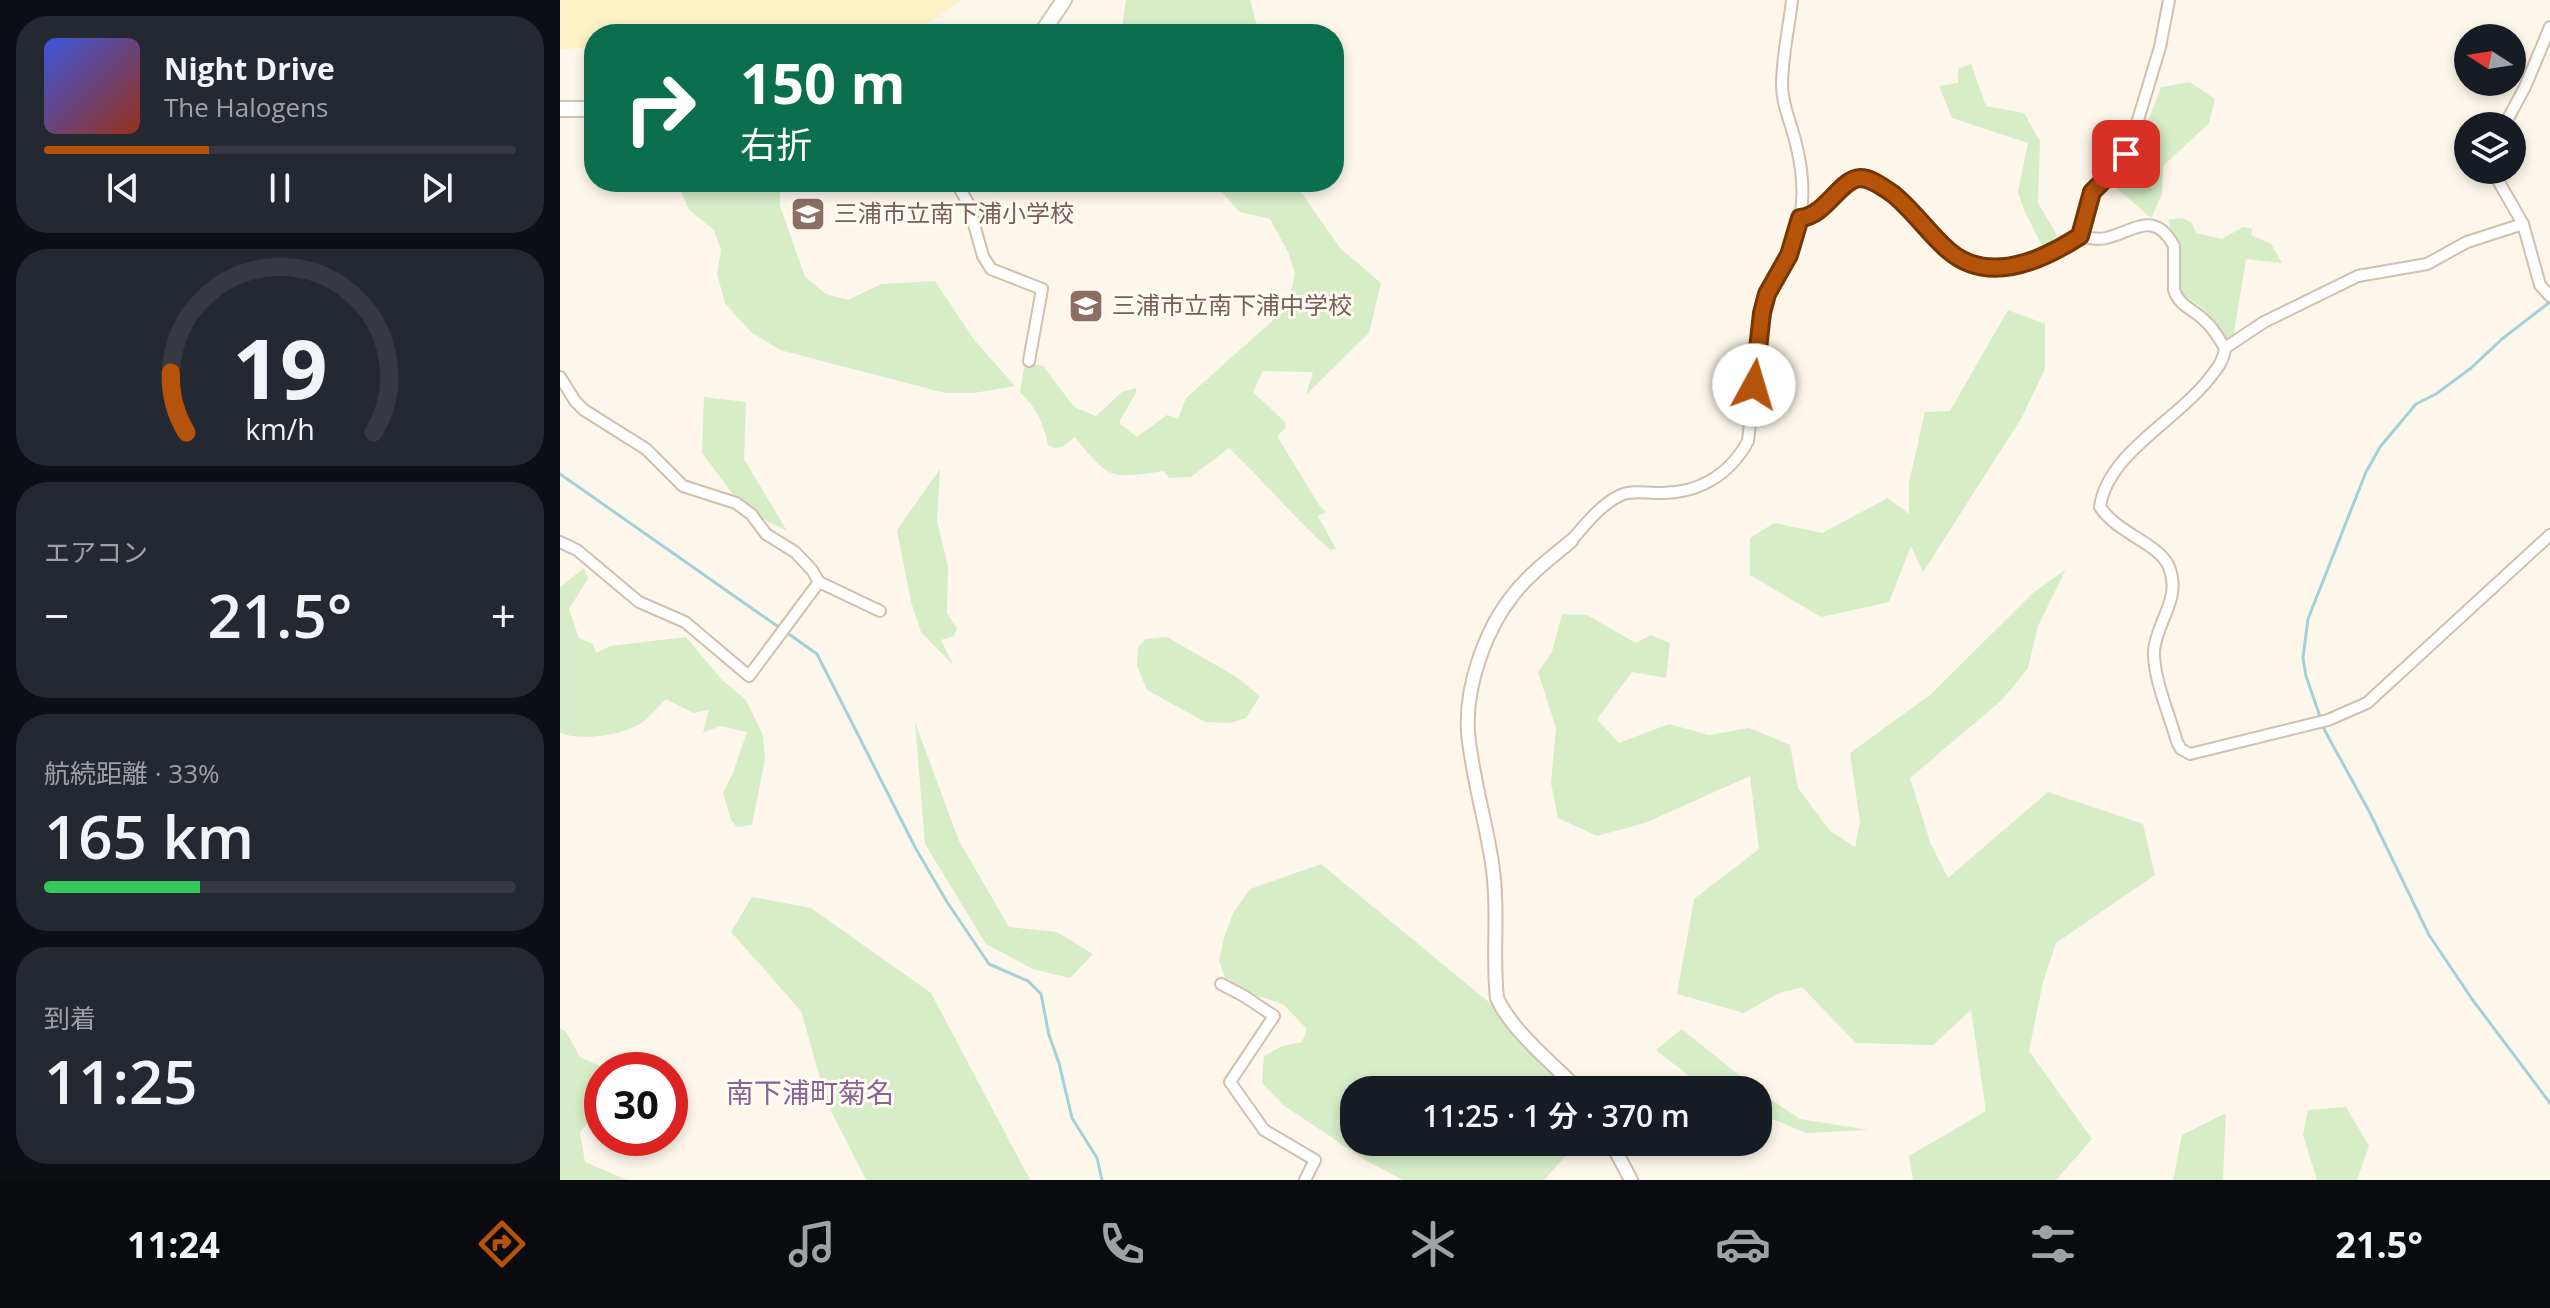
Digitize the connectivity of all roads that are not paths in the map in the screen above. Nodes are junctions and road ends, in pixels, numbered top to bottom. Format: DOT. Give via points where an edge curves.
graph roads {
  1 [pos="1064,0"];
  2 [pos="1792,0"];
  3 [pos="2169,0"];
  4 [pos="1048,24"];
  5 [pos="2550,27"];
  6 [pos="560,109"];
  7 [pos="584,109"];
  8 [pos="2512,112"];
  9 [pos="2500,184"];
  10 [pos="962,192"];
  11 [pos="1800,218"];
  12 [pos="2523,224"];
  13 [pos="2080,236"];
  14 [pos="2549,295"];
  15 [pos="2225,348"];
  16 [pos="1029,361"];
  17 [pos="560,377"];
  18 [pos="2550,535"];
  19 [pos="1571,541"];
  20 [pos="560,542"];
  21 [pos="819,582"];
  22 [pos="880,611"];
  23 [pos="1221,984"];
  24 [pos="1565,1076"];
  25 [pos="1618,1156"];
  26 [pos="1305,1180"];
  27 [pos="1631,1180"];
  1 -- 4 [label="main road"];
  2 -- 11 [label="street" via="1782,85 1800,168"];
  3 -- 13 [label="street" via="2132,140 2117,167 2092,192"];
  5 -- 8 [label="street"];
  6 -- 7 [label="main road"];
  9 -- 12 [label="street"];
  10 -- 16 [label="street" via="991,269 1042,289"];
  11 -- 13 [label="street" via="1815,214 1859,178 1884,187 1952,254 1972,264 1995,267 2035,261"];
  11 -- 19 [label="street" via="1762,313 1748,441 1738,459 1700,487 1621,495"];
  12 -- 14 [label="street" via="2540,285"];
  12 -- 15 [label="street" via="2467,242 2427,264 2358,276 2264,322"];
  13 -- 15 [label="street" via="2102,239 2141,225 2162,231 2174,246 2177,297 2209,324"];
  15 -- 18 [label="street" via="2194,399 2130,452 2100,507 2114,524 2159,553 2170,568 2172,600 2156,639 2155,660 2181,749 2198,754 2328,720 2367,703"];
  17 -- 21 [label="street" via="584,410 646,449 683,486 745,509"];
  19 -- 24 [label="street" via="1522,584 1499,616 1480,661 1468,717 1493,872 1497,998 1522,1033"];
  20 -- 21 [label="street" via="639,602 685,622 749,676"];
  21 -- 22 [label="street"];
  23 -- 26 [label="street" via="1274,1016 1230,1082 1264,1130 1315,1160"];
  25 -- 27 [label="street"];
}
